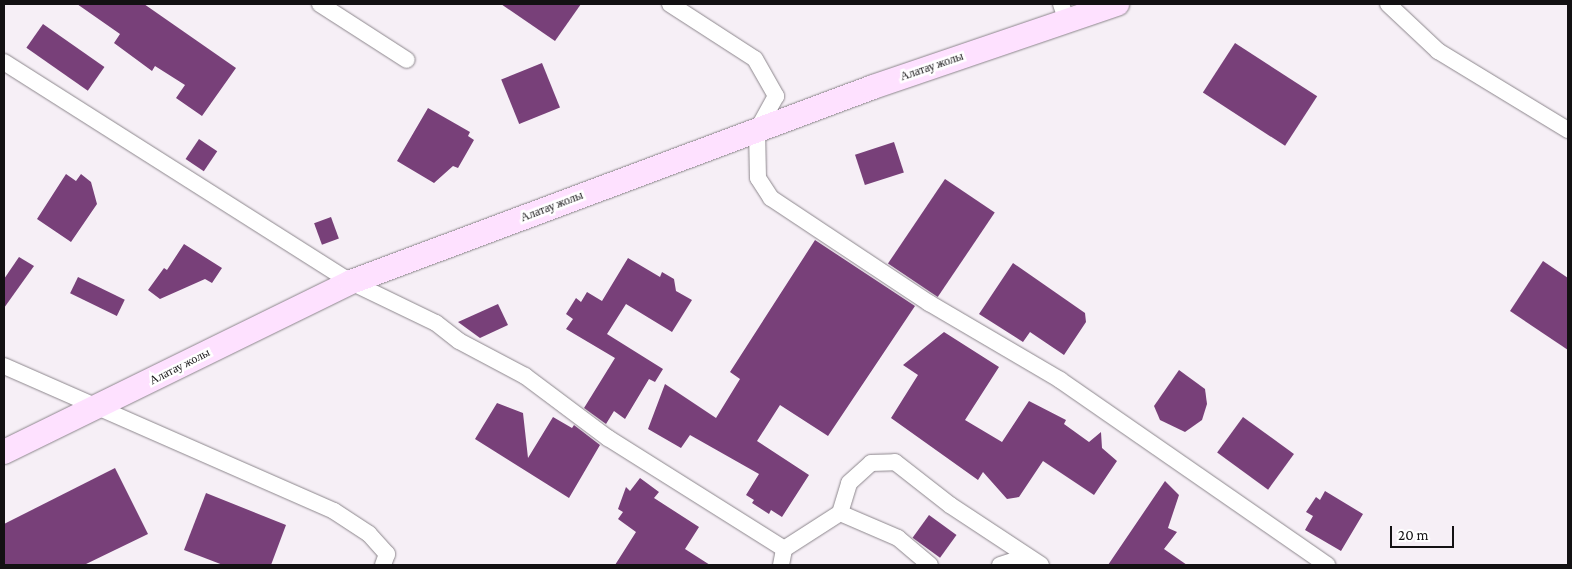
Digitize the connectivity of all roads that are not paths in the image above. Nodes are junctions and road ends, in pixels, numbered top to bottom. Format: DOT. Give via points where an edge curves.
graph roads {
  1 [pos="320,4"];
  2 [pos="670,4"];
  3 [pos="1117,4"];
  4 [pos="1388,4"];
  5 [pos="1064,12"];
  6 [pos="407,60"];
  7 [pos="4,62"];
  8 [pos="757,130"];
  9 [pos="1568,130"];
  10 [pos="351,282"];
  11 [pos="4,366"];
  12 [pos="101,407"];
  13 [pos="4,452"];
  14 [pos="840,513"];
  15 [pos="784,549"];
  16 [pos="1027,556"];
  17 [pos="383,565"];
  18 [pos="781,565"];
  19 [pos="930,565"];
  20 [pos="1000,565"];
  21 [pos="1041,565"];
  22 [pos="1327,565"];
  1 -- 6 [label="street"];
  2 -- 8 [label="street" via="755,60 776,96"];
  3 -- 5 [label="main road, Алатау жолы"];
  4 -- 9 [label="street" via="1438,51"];
  5 -- 8 [label="main road, Алатау жолы"];
  7 -- 10 [label="street"];
  8 -- 10 [label="main road, Алатау жолы"];
  8 -- 22 [label="street" via="758,178 771,198 929,303 1060,380"];
  10 -- 12 [label="main road, Алатау жолы"];
  10 -- 15 [label="street" via="436,323 459,341 525,376 608,438"];
  11 -- 12 [label="street"];
  12 -- 13 [label="main road, Алатау жолы"];
  12 -- 17 [label="street" via="334,511 369,534 387,554"];
  14 -- 15 [label="street"];
  14 -- 16 [label="street" via="849,483 871,463 894,462 950,505"];
  14 -- 19 [label="street" via="898,538"];
  15 -- 18 [label="street"];
  16 -- 20 [label="street"];
  16 -- 21 [label="street"];
}
